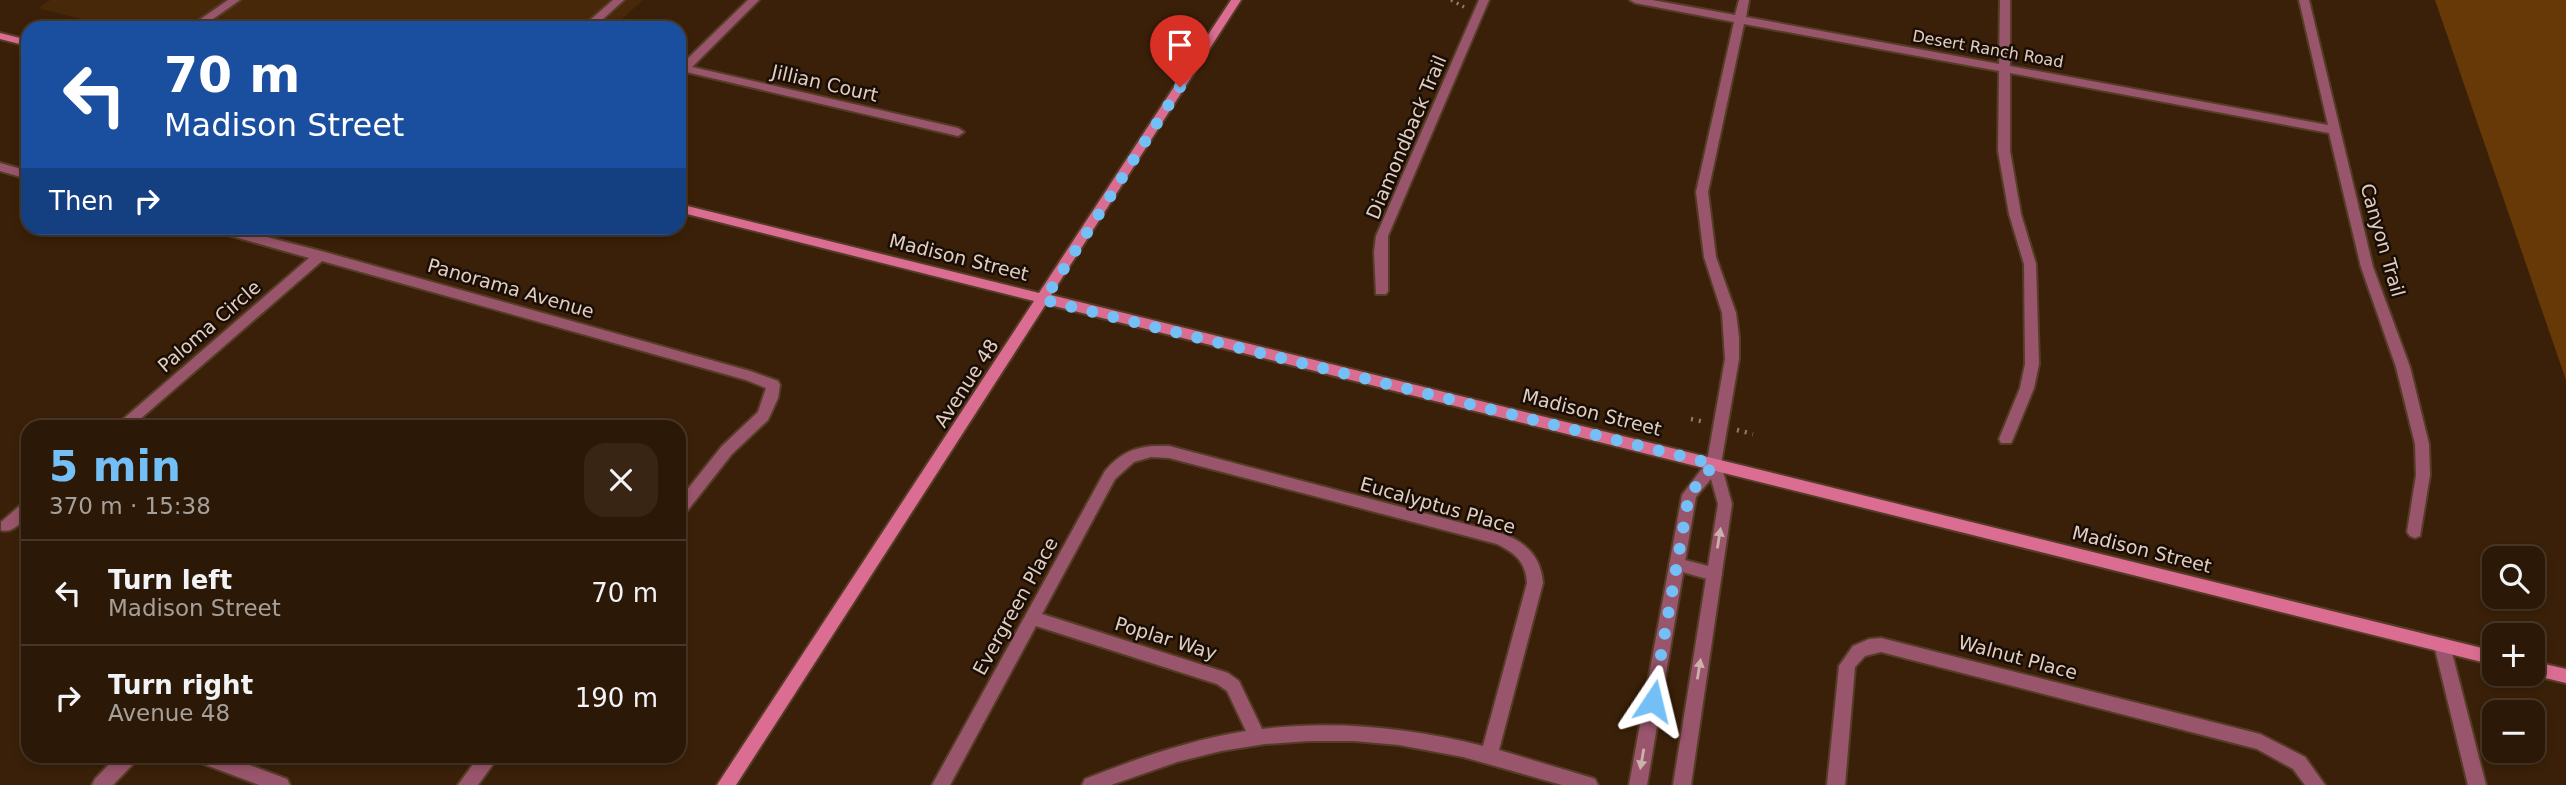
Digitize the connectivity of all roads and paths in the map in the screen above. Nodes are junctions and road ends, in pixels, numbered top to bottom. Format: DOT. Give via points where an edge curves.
graph roads {
  1 [pos="235,0"];
  2 [pos="619,0"];
  3 [pos="754,0"];
  4 [pos="1236,0"];
  5 [pos="1451,0"];
  6 [pos="1484,0"];
  7 [pos="1635,0"];
  8 [pos="1744,0"];
  9 [pos="2006,0"];
  10 [pos="2304,0"];
  11 [pos="1464,7"];
  12 [pos="1740,20"];
  13 [pos="204,21"];
  14 [pos="594,21"];
  15 [pos="0,36"];
  16 [pos="21,41"];
  17 [pos="686,66"];
  18 [pos="2005,68"];
  19 [pos="686,71"];
  20 [pos="2335,130"];
  21 [pos="958,132"];
  22 [pos="0,167"];
  23 [pos="21,174"];
  24 [pos="686,210"];
  25 [pos="245,235"];
  26 [pos="321,255"];
  27 [pos="1381,291"];
  28 [pos="1044,300"];
  29 [pos="129,420"];
  30 [pos="2006,439"];
  31 [pos="1133,453"];
  32 [pos="1714,464"];
  33 [pos="686,502"];
  34 [pos="21,513"];
  35 [pos="6,526"];
  36 [pos="2415,532"];
  37 [pos="1677,564"];
  38 [pos="1714,574"];
  39 [pos="1032,618"];
  40 [pos="2442,645"];
  41 [pos="2482,655"];
  42 [pos="2545,671"];
  43 [pos="2566,676"];
  44 [pos="1257,736"];
  45 [pos="1489,756"];
  46 [pos="122,763"];
  47 [pos="223,763"];
  48 [pos="484,763"];
  49 [pos="101,785"];
  50 [pos="281,785"];
  51 [pos="467,785"];
  52 [pos="726,785"];
  53 [pos="942,785"];
  54 [pos="1091,785"];
  55 [pos="1589,785"];
  56 [pos="1638,785"];
  57 [pos="1682,785"];
  58 [pos="1836,785"];
  59 [pos="2316,785"];
  60 [pos="2477,785"];
  1 -- 13 [label="street"];
  2 -- 14 [label="street"];
  3 -- 17 [label="street"];
  4 -- 28 [label="main road, Avenue 48"];
  5 -- 11 [label="path"];
  6 -- 27 [label="street, Diamondback Trail" via="1382,236"];
  7 -- 12 [label="street, Desert Ranch Road"];
  8 -- 12 [label="street"];
  9 -- 18 [label="street"];
  10 -- 20 [label="street, Canyon Trail"];
  12 -- 18 [label="street, Desert Ranch Road"];
  12 -- 32 [label="street" via="1702,192 1710,257 1732,337"];
  15 -- 16 [label="main road"];
  18 -- 20 [label="street, Desert Ranch Road"];
  18 -- 30 [label="street" via="2004,151 2032,287 2032,364"];
  19 -- 21 [label="street, Jillian Court"];
  20 -- 36 [label="street, Canyon Trail" via="2367,267 2403,367 2422,444"];
  22 -- 23 [label="street"];
  24 -- 28 [label="main road, Madison Street"];
  25 -- 26 [label="street, Panorama Avenue"];
  26 -- 29 [label="street, Paloma Circle"];
  26 -- 33 [label="street, Panorama Avenue" via="773,385 771,405 754,428 728,448"];
  28 -- 32 [label="main road, Madison Street"];
  28 -- 52 [label="main road, Avenue 48"];
  31 -- 39 [label="street, Evergreen Place" via="1110,475"];
  31 -- 45 [label="street, Eucalyptus Place" via="1170,452 1500,539 1528,555 1535,583"];
  32 -- 37 [label="street" via="1689,495"];
  38 -- 32 [label="street, one-way" via="1725,504"];
  32 -- 40 [label="main road, Madison Street"];
  34 -- 35 [label="street"];
  37 -- 38 [label="street"];
  37 -- 56 [label="street, one-way"];
  57 -- 38 [label="street, one-way"];
  39 -- 44 [label="street, Poplar Way" via="1222,678 1233,686"];
  39 -- 53 [label="street, Evergreen Place"];
  40 -- 41 [label="main road, Madison Street"];
  40 -- 60 [label="street"];
  42 -- 43 [label="main road"];
  44 -- 45 [label="street" via="1366,733"];
  44 -- 54 [label="street" via="1175,754"];
  45 -- 55 [label="street"];
  46 -- 49 [label="street"];
  47 -- 50 [label="street"];
  48 -- 51 [label="street"];
  58 -- 59 [label="street, Walnut Place" via="1847,666 1852,655 1872,644 2260,742 2299,763"];
}
